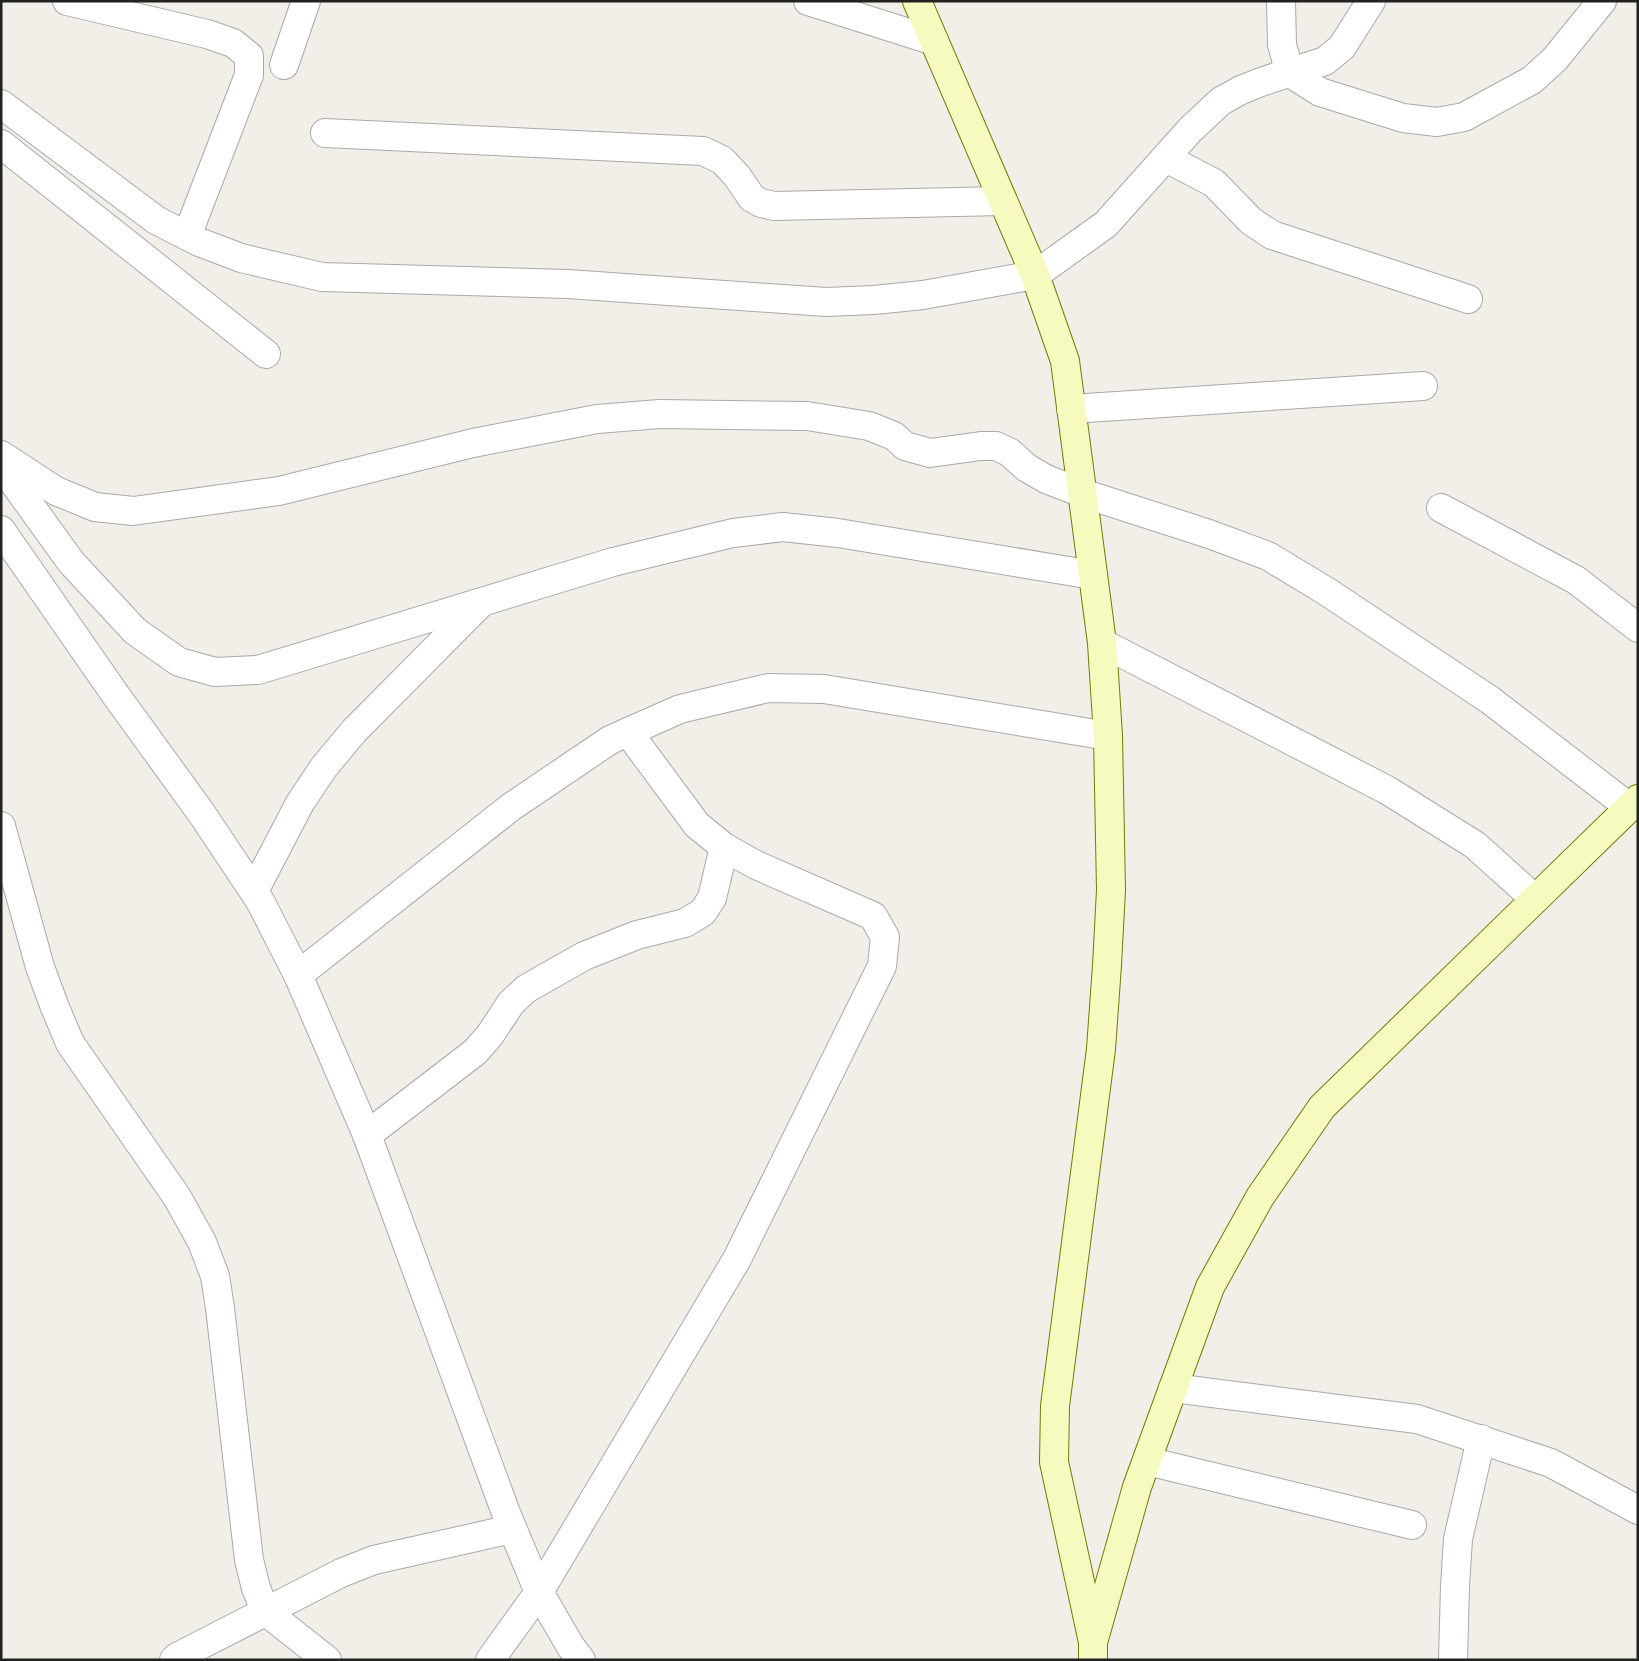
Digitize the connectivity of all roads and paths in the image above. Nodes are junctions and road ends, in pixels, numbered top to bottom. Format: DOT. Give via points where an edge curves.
graph roads {
  1 [pos="67,1"];
  2 [pos="306,1"];
  3 [pos="808,1"];
  4 [pos="917,1"];
  5 [pos="1281,1"];
  6 [pos="1371,1"];
  7 [pos="1602,1"];
  8 [pos="934,41"];
  9 [pos="284,65"];
  10 [pos="1290,74"];
  11 [pos="1,104"];
  12 [pos="325,133"];
  13 [pos="1,144"];
  14 [pos="1166,158"];
  15 [pos="1003,201"];
  16 [pos="187,236"];
  17 [pos="1035,275"];
  18 [pos="1468,300"];
  19 [pos="266,354"];
  20 [pos="1422,386"];
  21 [pos="1071,409"];
  22 [pos="1,455"];
  23 [pos="1,465"];
  24 [pos="1082,494"];
  25 [pos="1442,508"];
  26 [pos="1,530"];
  27 [pos="1093,575"];
  28 [pos="483,602"];
  29 [pos="1638,628"];
  30 [pos="1102,643"];
  31 [pos="628,732"];
  32 [pos="1108,736"];
  33 [pos="1633,803"];
  34 [pos="1,826"];
  35 [pos="724,848"];
  36 [pos="254,891"];
  37 [pos="1535,899"];
  38 [pos="298,975"];
  39 [pos="367,1134"];
  40 [pos="1174,1388"];
  41 [pos="1481,1439"];
  42 [pos="1147,1461"];
  43 [pos="1638,1510"];
  44 [pos="1412,1525"];
  45 [pos="512,1529"];
  46 [pos="539,1592"];
  47 [pos="265,1612"];
  48 [pos="1093,1651"];
  49 [pos="174,1660"];
  50 [pos="327,1660"];
  51 [pos="490,1660"];
  52 [pos="581,1660"];
  53 [pos="1453,1660"];
  1 -- 16 [label="street" via="207,34 233,43 249,56 249,75"];
  2 -- 9 [label="street"];
  3 -- 8 [label="street"];
  4 -- 8 [label="street"];
  5 -- 10 [label="street" via="1282,45"];
  6 -- 10 [label="street" via="1342,47 1325,61"];
  7 -- 10 [label="street" via="1555,59 1532,80 1464,117 1437,122 1403,118 1320,92"];
  8 -- 15 [label="street"];
  10 -- 14 [label="street" via="1241,90 1221,101"];
  11 -- 16 [label="street" via="156,220"];
  12 -- 15 [label="street" via="703,151 722,160 752,198 774,206"];
  13 -- 19 [label="street"];
  14 -- 17 [label="street" via="1106,224"];
  14 -- 18 [label="street" via="1214,183 1251,222 1272,235"];
  15 -- 17 [label="street"];
  16 -- 17 [label="street" via="241,258 322,277 568,284 826,302 924,295"];
  17 -- 21 [label="street" via="1065,361"];
  20 -- 21 [label="street"];
  21 -- 24 [label="street"];
  22 -- 24 [label="street" via="56,491 95,507 133,511 279,491 473,442 597,419 660,414 806,416 869,426 894,436 905,446 930,454 996,446 1046,479"];
  23 -- 28 [label="street" via="71,562 135,631 179,662 215,672 258,670"];
  24 -- 27 [label="street"];
  24 -- 33 [label="street" via="1210,534 1268,556 1490,700"];
  25 -- 29 [label="street" via="1576,580"];
  26 -- 36 [label="street"];
  27 -- 28 [label="street" via="783,527 733,533 613,562"];
  27 -- 30 [label="street"];
  28 -- 36 [label="street" via="354,731 324,766 300,803"];
  30 -- 32 [label="street"];
  30 -- 37 [label="street" via="1387,790 1474,845"];
  31 -- 32 [label="street" via="680,709 768,688 824,688"];
  31 -- 35 [label="street" via="697,825"];
  31 -- 38 [label="street" via="610,740 511,807"];
  32 -- 48 [label="street" via="1111,890 1101,1049 1055,1406 1054,1462"];
  33 -- 37 [label="street"];
  34 -- 47 [label="street" via="40,967 70,1043 177,1198 202,1242 215,1276 249,1560"];
  35 -- 39 [label="street" via="712,898 703,912 685,923 637,935 584,956 526,988 475,1052"];
  35 -- 46 [label="street" via="873,916 885,937 882,966 737,1259"];
  36 -- 38 [label="street"];
  37 -- 40 [label="street" via="1322,1107 1260,1197 1210,1287"];
  38 -- 39 [label="street"];
  39 -- 45 [label="street"];
  40 -- 41 [label="street" via="1417,1419"];
  40 -- 42 [label="street"];
  41 -- 43 [label="street" via="1551,1463"];
  41 -- 53 [label="street" via="1458,1539"];
  42 -- 44 [label="street"];
  42 -- 48 [label="street" via="1137,1487"];
  45 -- 46 [label="street"];
  45 -- 47 [label="street" via="374,1560"];
  46 -- 51 [label="street"];
  46 -- 52 [label="street"];
  47 -- 49 [label="street"];
  47 -- 50 [label="street"];
}
